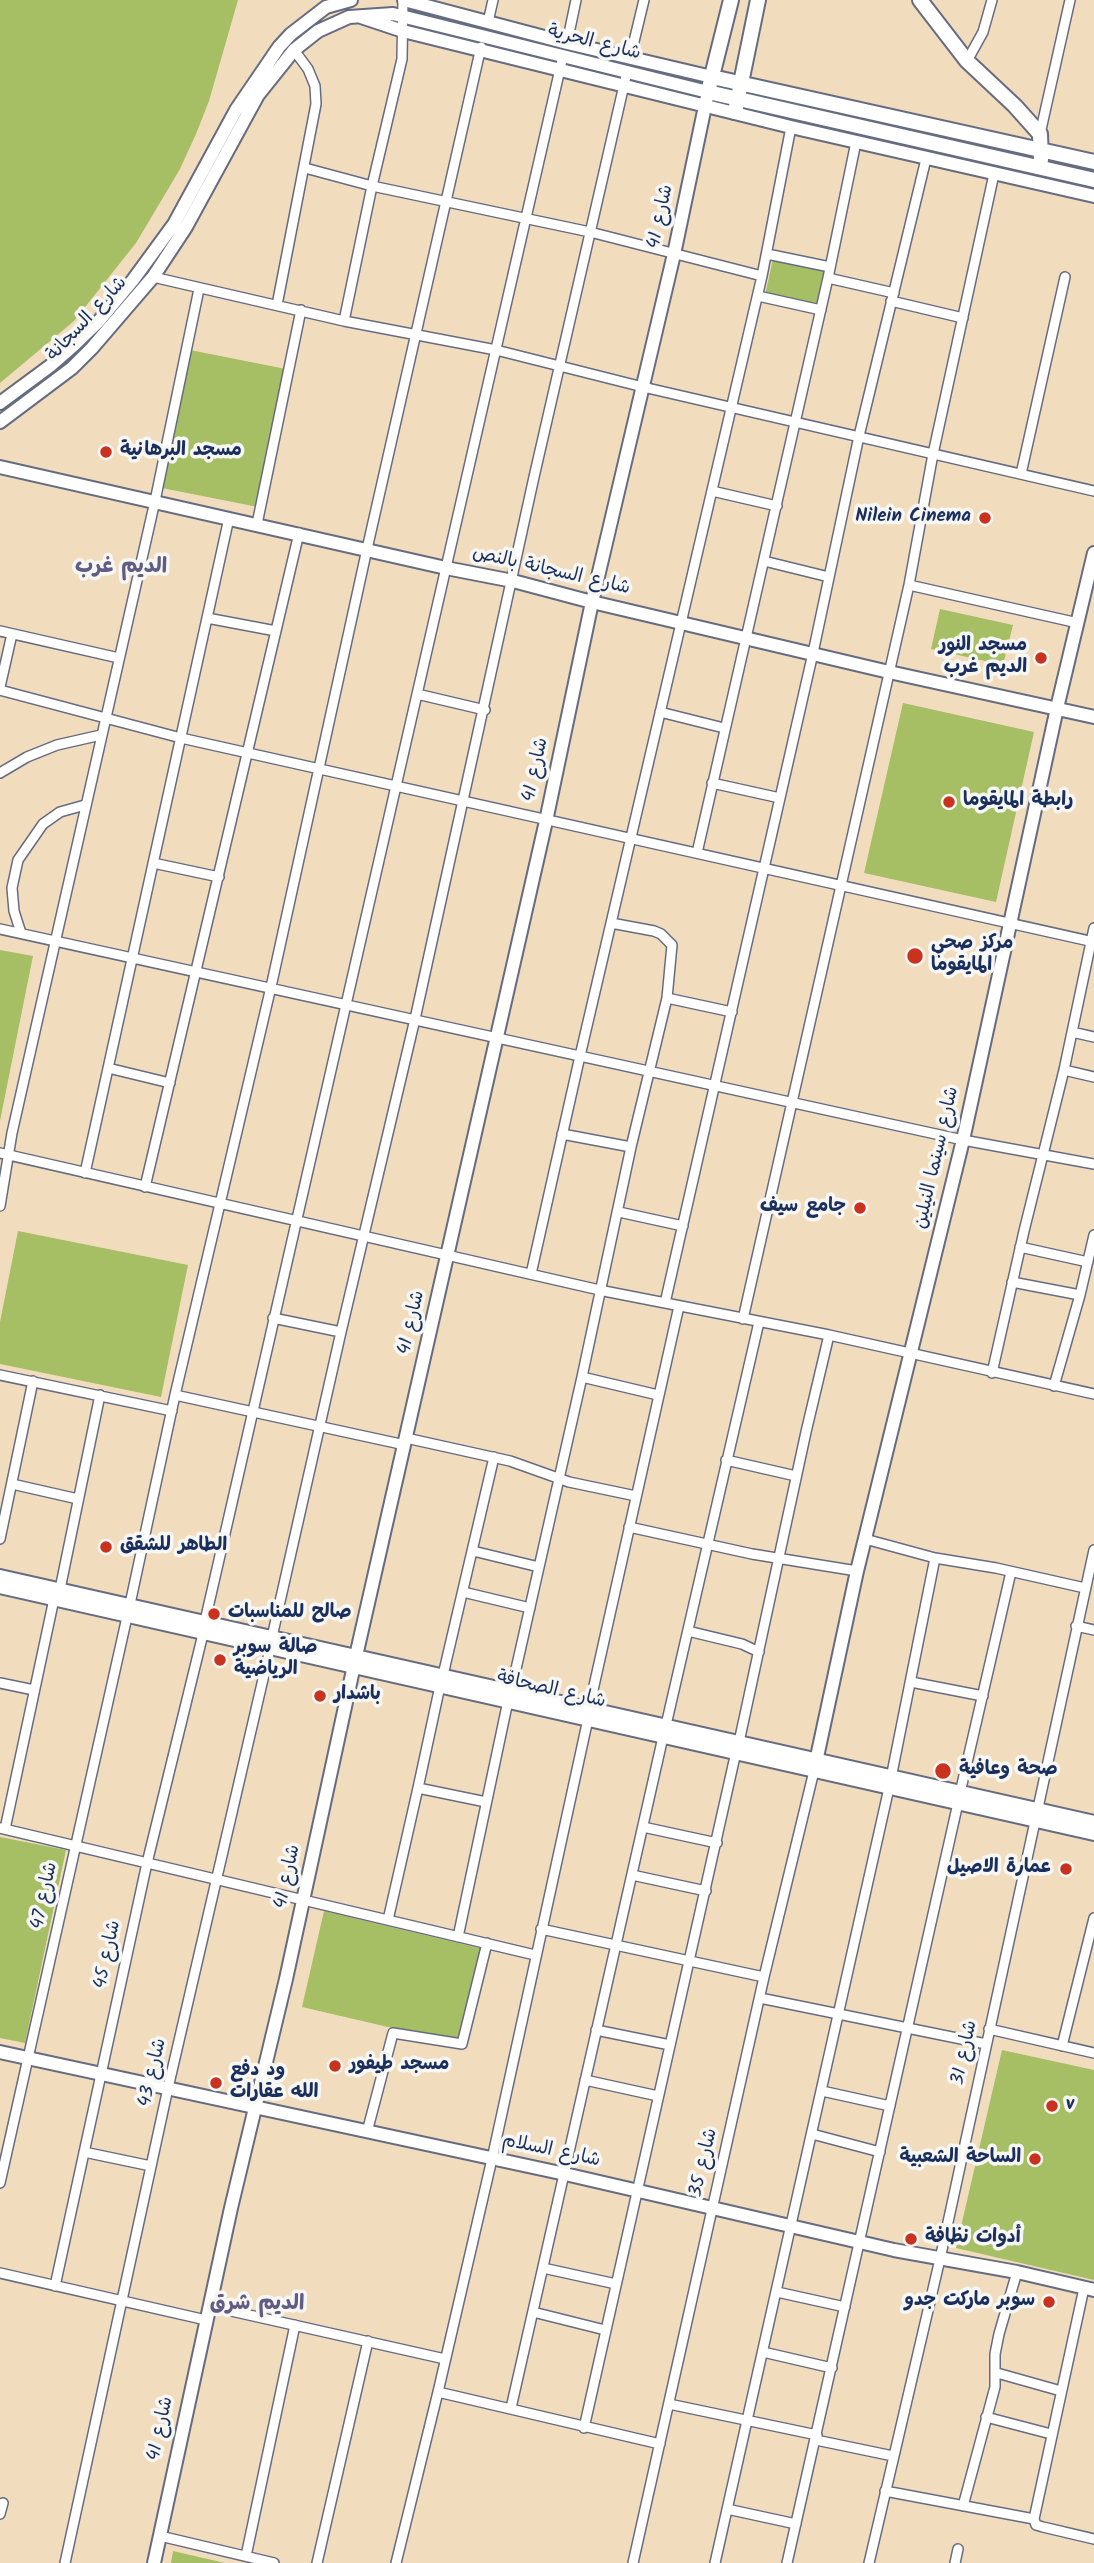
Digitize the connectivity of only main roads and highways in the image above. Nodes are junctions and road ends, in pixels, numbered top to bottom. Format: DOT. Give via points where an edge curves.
graph roads {
  1 [pos="351,0"];
  2 [pos="403,0"];
  3 [pos="731,0"];
  4 [pos="758,0"];
  5 [pos="920,0"];
  6 [pos="358,16"];
  7 [pos="565,50"];
  8 [pos="712,77"];
  9 [pos="741,82"];
  10 [pos="707,98"];
  11 [pos="736,105"];
  12 [pos="1043,151"];
  13 [pos="1094,162"];
  14 [pos="1040,169"];
  15 [pos="1094,180"];
  16 [pos="1094,196"];
  17 [pos="180,225"];
  18 [pos="0,403"];
  19 [pos="0,422"];
  20 [pos="0,467"];
  21 [pos="1094,553"];
  22 [pos="592,602"];
  23 [pos="1057,708"];
  24 [pos="1094,717"];
  25 [pos="0,1576"];
  26 [pos="0,1587"];
  27 [pos="57,1594"];
  28 [pos="354,1662"];
  29 [pos="815,1766"];
  30 [pos="1036,1815"];
  31 [pos="1094,1822"];
  32 [pos="1094,1834"];
  33 [pos="0,2052"];
  34 [pos="255,2107"];
  35 [pos="1089,2289"];
  36 [pos="154,2563"];
  1 -- 17 [label="main road" via="327,7 310,19 267,63 236,110"];
  2 -- 7 [label="main road, شارع الحرية" via="488,22"];
  3 -- 8 [label="main road"];
  4 -- 9 [label="main road"];
  5 -- 12 [label="main road" via="967,61 1040,134"];
  6 -- 7 [label="main road, شارع الحرية" via="403,15"];
  6 -- 10 [label="main road" via="624,86"];
  6 -- 17 [label="main road, شارع الحرية" via="318,31 294,50 258,95"];
  7 -- 8 [label="main road, شارع الحرية" via="630,58"];
  7 -- 10 [label="main road, شارع الحرية"];
  8 -- 9 [label="main road, شارع الحرية"];
  8 -- 10 [label="main road"];
  9 -- 11 [label="main road"];
  9 -- 12 [label="main road, شارع الحرية"];
  10 -- 11 [label="main road, شارع الحرية"];
  10 -- 22 [label="main road, شارع 41"];
  11 -- 14 [label="main road, شارع الحرية"];
  11 -- 16 [label="main road" via="791,127"];
  12 -- 13 [label="main road, شارع الحرية"];
  12 -- 14 [label="main road"];
  14 -- 15 [label="main road, شارع الحرية"];
  17 -- 18 [label="main road, شارع السجانة" via="98,322"];
  17 -- 19 [label="main road, شارع السجانة" via="153,277 109,329 72,368"];
  20 -- 22 [label="main road, شارع السجانة بالنص"];
  21 -- 23 [label="main road, شارع سينما النيلين"];
  22 -- 23 [label="main road, شارع السجانة بالنص"];
  22 -- 28 [label="main road, شارع 41"];
  23 -- 24 [label="main road, شارع السجانة بالنص"];
  23 -- 29 [label="main road, شارع سينما النيلين" via="963,1140 857,1571"];
  25 -- 27 [label="main road, شارع الصحافة"];
  26 -- 27 [label="main road, شارع الصحافة"];
  27 -- 28 [label="main road, شارع الصحافة"];
  28 -- 29 [label="main road, شارع الصحافة"];
  28 -- 34 [label="main road, شارع 41"];
  29 -- 30 [label="main road, شارع الصحافة"];
  30 -- 31 [label="main road, شارع الصحافة"];
  30 -- 32 [label="main road, شارع الصحافة"];
  33 -- 34 [label="main road, شارع السلام"];
  34 -- 35 [label="main road, شارع السلام"];
  34 -- 36 [label="main road, شارع 41"];
}
